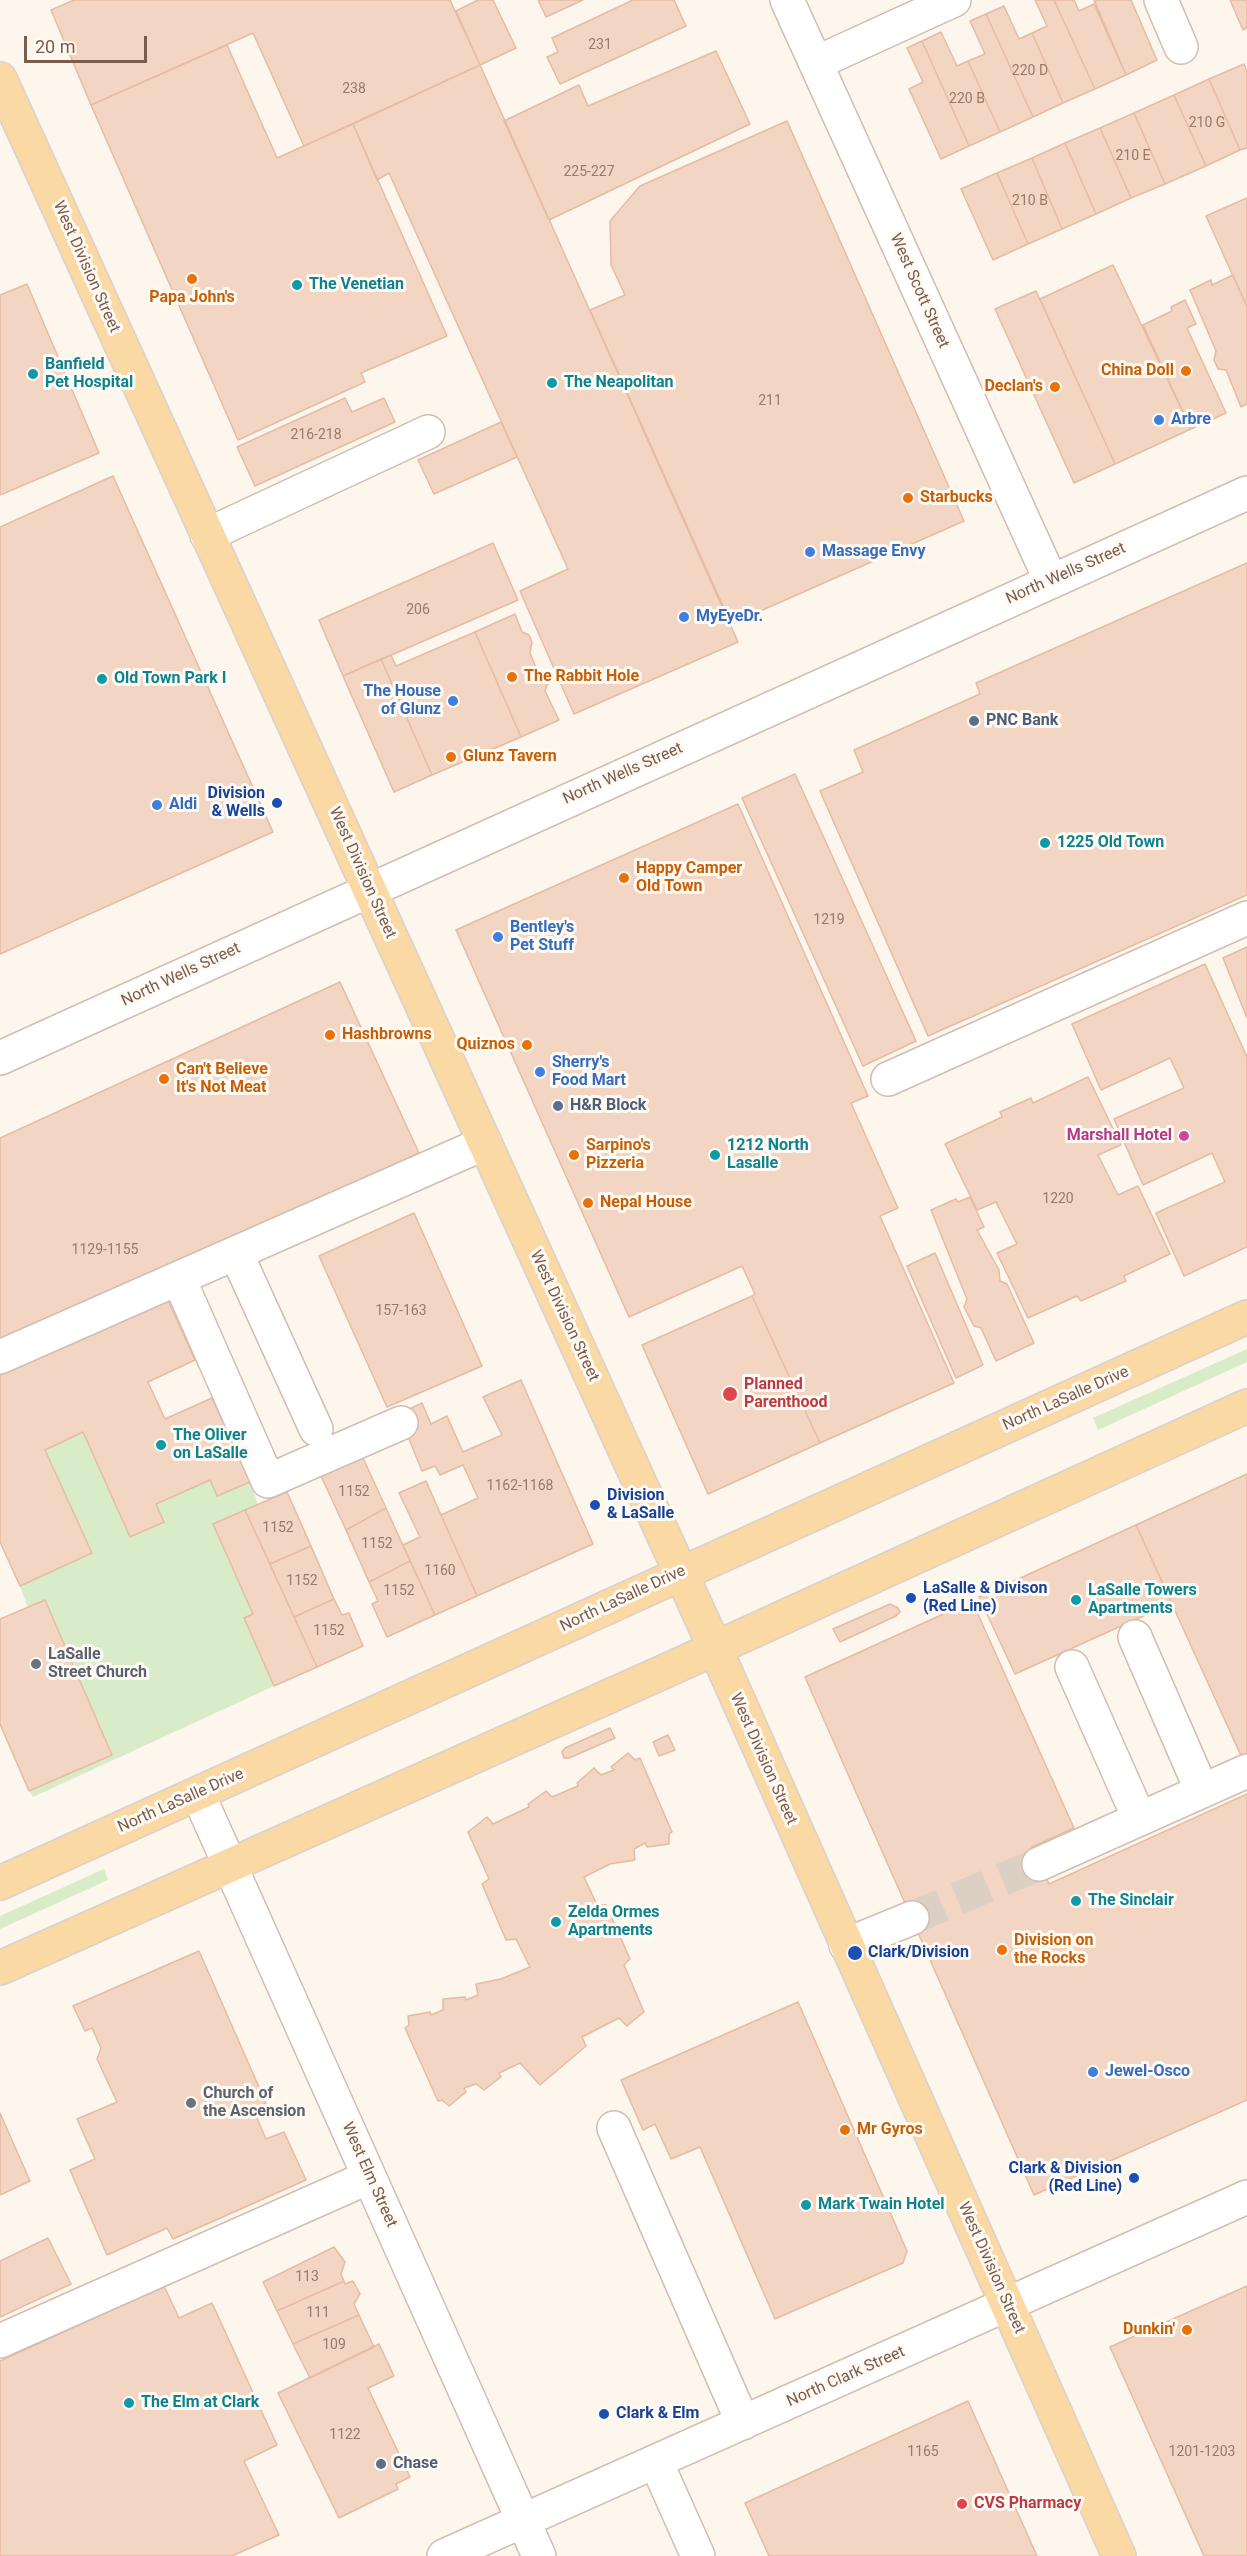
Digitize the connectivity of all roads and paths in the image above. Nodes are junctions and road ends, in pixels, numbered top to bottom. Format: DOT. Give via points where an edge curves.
graph roads {
  1 [pos="787,0"];
  2 [pos="954,0"];
  3 [pos="1161,0"];
  4 [pos="1181,46"];
  5 [pos="816,63"];
  6 [pos="0,79"];
  7 [pos="428,432"];
  8 [pos="1247,493"];
  9 [pos="207,534"];
  10 [pos="1050,581"];
  11 [pos="368,889"];
  12 [pos="1247,918"];
  13 [pos="0,1058"];
  14 [pos="888,1079"];
  15 [pos="485,1143"];
  16 [pos="236,1253"];
  17 [pos="179,1278"];
  18 [pos="1247,1317"];
  19 [pos="0,1358"];
  20 [pos="1247,1406"];
  21 [pos="400,1423"];
  22 [pos="316,1429"];
  23 [pos="680,1574"];
  24 [pos="1135,1637"];
  25 [pos="715,1648"];
  26 [pos="1072,1666"];
  27 [pos="1247,1771"];
  28 [pos="1203,1791"];
  29 [pos="198,1794"];
  30 [pos="1139,1818"];
  31 [pos="230,1864"];
  32 [pos="1039,1864"];
  33 [pos="0,1882"];
  34 [pos="912,1918"];
  35 [pos="846,1945"];
  36 [pos="0,1968"];
  37 [pos="614,2128"];
  38 [pos="369,2177"];
  39 [pos="1247,2197"];
  40 [pos="1007,2305"];
  41 [pos="0,2341"];
  42 [pos="743,2423"];
  43 [pos="656,2462"];
  44 [pos="523,2520"];
  45 [pos="444,2556"];
  46 [pos="539,2556"];
  47 [pos="698,2556"];
  48 [pos="1119,2556"];
  1 -- 5 [label="street, West Scott Street"];
  2 -- 5 [label="street"];
  3 -- 4 [label="street"];
  5 -- 10 [label="street, West Scott Street"];
  6 -- 9 [label="main road, West Division Street"];
  7 -- 9 [label="street"];
  8 -- 10 [label="street, North Wells Street"];
  9 -- 11 [label="main road, West Division Street"];
  10 -- 11 [label="street, North Wells Street"];
  11 -- 13 [label="street, North Wells Street"];
  11 -- 15 [label="main road, West Division Street"];
  12 -- 14 [label="street"];
  15 -- 16 [label="street"];
  15 -- 23 [label="main road, West Division Street"];
  16 -- 17 [label="street"];
  16 -- 22 [label="street"];
  17 -- 19 [label="street"];
  17 -- 21 [label="street" via="268,1481"];
  18 -- 23 [label="main road, North LaSalle Drive"];
  20 -- 25 [label="main road"];
  23 -- 25 [label="main road, West Division Street"];
  23 -- 29 [label="main road, North LaSalle Drive"];
  24 -- 28 [label="street"];
  25 -- 31 [label="main road"];
  25 -- 35 [label="main road, West Division Street"];
  26 -- 30 [label="street"];
  27 -- 28 [label="street"];
  28 -- 30 [label="street"];
  29 -- 31 [label="street, West Elm Street"];
  29 -- 33 [label="main road, North LaSalle Drive"];
  30 -- 32 [label="street"];
  31 -- 36 [label="main road"];
  31 -- 38 [label="street, West Elm Street"];
  34 -- 35 [label="street"];
  35 -- 40 [label="main road, West Division Street"];
  37 -- 42 [label="street"];
  38 -- 41 [label="street"];
  38 -- 44 [label="street, West Elm Street"];
  39 -- 40 [label="street, North Clark Street"];
  40 -- 42 [label="street, North Clark Street"];
  40 -- 48 [label="main road, West Division Street"];
  42 -- 43 [label="street, North Clark Street"];
  43 -- 44 [label="street, North Clark Street"];
  43 -- 47 [label="street"];
  44 -- 45 [label="street, North Clark Street"];
  44 -- 46 [label="street, West Elm Street"];
}
